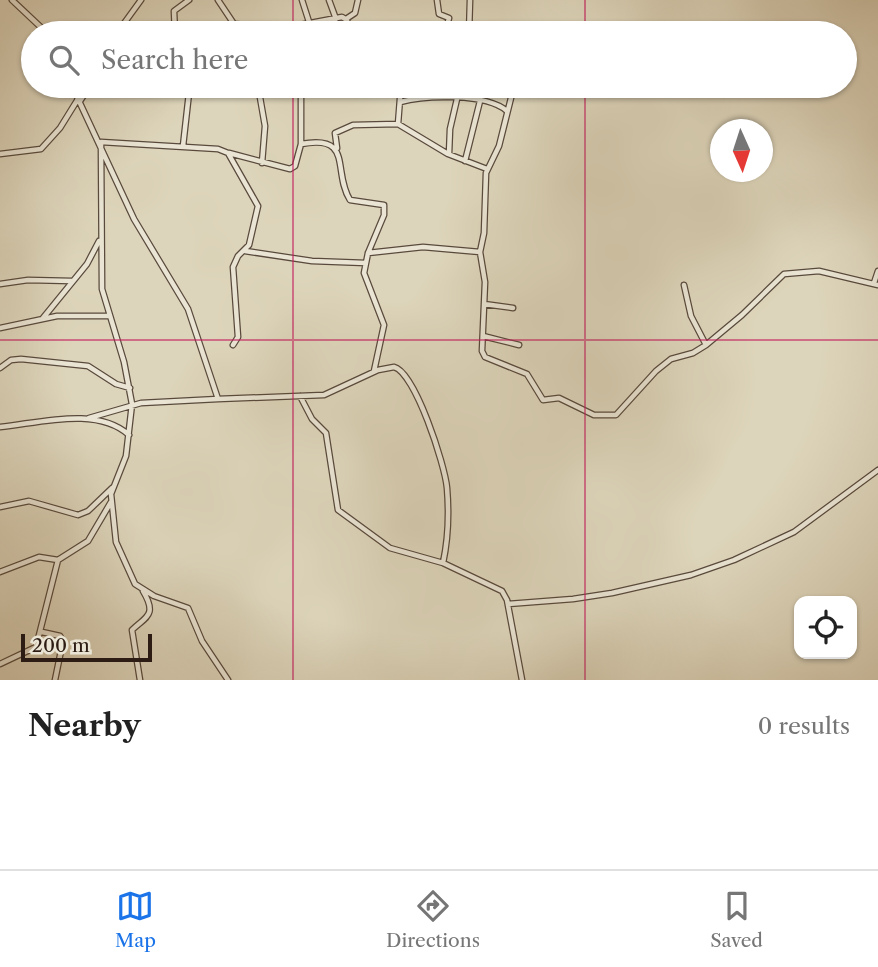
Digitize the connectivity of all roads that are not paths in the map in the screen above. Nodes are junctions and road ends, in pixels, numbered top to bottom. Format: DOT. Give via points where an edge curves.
graph roads {
  1 [pos="12,0"];
  2 [pos="141,0"];
  3 [pos="189,0"];
  4 [pos="218,0"];
  5 [pos="302,0"];
  6 [pos="329,0"];
  7 [pos="358,0"];
  8 [pos="437,0"];
  9 [pos="470,0"];
  10 [pos="336,19"];
  11 [pos="346,19"];
  12 [pos="34,21"];
  13 [pos="126,21"];
  14 [pos="174,21"];
  15 [pos="232,21"];
  16 [pos="309,21"];
  17 [pos="327,21"];
  18 [pos="448,21"];
  19 [pos="469,21"];
  20 [pos="188,98"];
  21 [pos="260,98"];
  22 [pos="301,98"];
  23 [pos="400,98"];
  24 [pos="418,98"];
  25 [pos="457,98"];
  26 [pos="511,98"];
  27 [pos="80,100"];
  28 [pos="480,101"];
  29 [pos="400,102"];
  30 [pos="507,111"];
  31 [pos="398,124"];
  32 [pos="101,142"];
  33 [pos="301,144"];
  34 [pos="183,146"];
  35 [pos="337,149"];
  36 [pos="228,153"];
  37 [pos="0,154"];
  38 [pos="449,154"];
  39 [pos="465,161"];
  40 [pos="262,163"];
  41 [pos="487,169"];
  42 [pos="101,237"];
  43 [pos="244,251"];
  44 [pos="480,252"];
  45 [pos="368,253"];
  46 [pos="366,263"];
  47 [pos="878,271"];
  48 [pos="73,281"];
  49 [pos="0,284"];
  50 [pos="876,284"];
  51 [pos="684,285"];
  52 [pos="484,304"];
  53 [pos="513,308"];
  54 [pos="110,316"];
  55 [pos="43,318"];
  56 [pos="0,328"];
  57 [pos="483,337"];
  58 [pos="233,345"];
  59 [pos="519,345"];
  60 [pos="706,345"];
  61 [pos="0,368"];
  62 [pos="374,371"];
  63 [pos="130,388"];
  64 [pos="299,395"];
  65 [pos="218,399"];
  66 [pos="132,404"];
  67 [pos="87,419"];
  68 [pos="0,427"];
  69 [pos="130,435"];
  70 [pos="878,470"];
  71 [pos="113,488"];
  72 [pos="111,502"];
  73 [pos="0,507"];
  74 [pos="58,560"];
  75 [pos="443,563"];
  76 [pos="0,572"];
  77 [pos="142,590"];
  78 [pos="508,604"];
  79 [pos="42,632"];
  80 [pos="0,664"];
  81 [pos="55,680"];
  82 [pos="140,680"];
  83 [pos="228,680"];
  84 [pos="522,680"];
  1 -- 12 [label="street"];
  2 -- 13 [label="street"];
  3 -- 14 [label="street" via="174,11"];
  4 -- 15 [label="street"];
  5 -- 16 [label="street"];
  6 -- 10 [label="street"];
  7 -- 11 [label="street" via="355,13"];
  8 -- 18 [label="street" via="439,14"];
  9 -- 19 [label="street"];
  10 -- 11 [label="street"];
  10 -- 17 [label="street"];
  20 -- 34 [label="street"];
  21 -- 40 [label="street" via="265,126"];
  22 -- 33 [label="street"];
  23 -- 29 [label="street"];
  24 -- 29 [label="street"];
  25 -- 28 [label="street"];
  25 -- 38 [label="street"];
  26 -- 30 [label="street"];
  27 -- 32 [label="street"];
  27 -- 37 [label="street" via="41,149"];
  28 -- 30 [label="street"];
  28 -- 39 [label="street"];
  29 -- 31 [label="street"];
  30 -- 41 [label="street" via="499,146"];
  31 -- 35 [label="street" via="340,128 335,133"];
  31 -- 38 [label="street"];
  32 -- 34 [label="street"];
  32 -- 42 [label="street"];
  32 -- 65 [label="street" via="134,219 188,309"];
  33 -- 35 [label="street"];
  33 -- 40 [label="street" via="292,168"];
  34 -- 36 [label="street"];
  35 -- 45 [label="street" via="350,200 385,207"];
  36 -- 40 [label="street"];
  36 -- 43 [label="street" via="258,206"];
  38 -- 39 [label="street"];
  39 -- 41 [label="street"];
  41 -- 44 [label="street"];
  42 -- 48 [label="street"];
  42 -- 54 [label="street" via="102,289"];
  43 -- 46 [label="street"];
  43 -- 58 [label="street" via="233,267 238,337"];
  44 -- 45 [label="street" via="423,247"];
  44 -- 52 [label="street"];
  45 -- 46 [label="street"];
  46 -- 62 [label="street" via="366,282 384,325"];
  47 -- 50 [label="street"];
  48 -- 49 [label="street"];
  48 -- 55 [label="street"];
  50 -- 60 [label="street" via="819,271 790,272"];
  51 -- 60 [label="street" via="691,316"];
  52 -- 53 [label="street"];
  52 -- 57 [label="street"];
  54 -- 55 [label="street"];
  54 -- 63 [label="street"];
  55 -- 56 [label="street"];
  57 -- 59 [label="street"];
  57 -- 60 [label="street" via="485,357 527,374 543,400 559,398 586,412 611,417 621,412 664,364"];
  61 -- 63 [label="street" via="21,359 82,365"];
  62 -- 64 [label="street" via="336,391"];
  62 -- 75 [label="street" via="400,368 430,427 448,491"];
  63 -- 66 [label="street"];
  64 -- 65 [label="street"];
  64 -- 75 [label="street" via="326,433 338,510 390,548"];
  65 -- 66 [label="street"];
  66 -- 67 [label="street"];
  66 -- 69 [label="street"];
  67 -- 68 [label="street"];
  67 -- 69 [label="street" via="118,425"];
  69 -- 71 [label="street"];
  70 -- 78 [label="street" via="794,532 710,569 590,597"];
  71 -- 72 [label="street"];
  71 -- 73 [label="street" via="78,516 29,501"];
  72 -- 74 [label="street" via="89,541"];
  72 -- 77 [label="street" via="116,542"];
  74 -- 76 [label="street" via="39,557"];
  74 -- 79 [label="street"];
  75 -- 78 [label="street" via="502,591"];
  77 -- 82 [label="street" via="149,611 143,624 132,630"];
  77 -- 83 [label="street" via="188,608 202,641"];
  78 -- 84 [label="street"];
  79 -- 80 [label="street" via="36,647"];
  79 -- 81 [label="street" via="63,641"];
}
